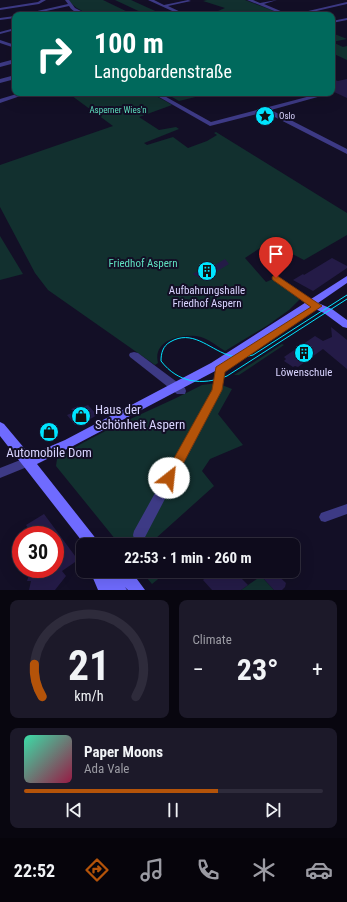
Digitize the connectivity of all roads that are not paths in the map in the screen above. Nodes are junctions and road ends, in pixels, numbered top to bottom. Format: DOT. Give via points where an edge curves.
graph roads {
  1 [pos="44,0"];
  2 [pos="67,0"];
  3 [pos="150,0"];
  4 [pos="188,0"];
  5 [pos="249,0"];
  6 [pos="275,0"];
  7 [pos="347,3"];
  8 [pos="258,4"];
  9 [pos="69,5"];
  10 [pos="163,6"];
  11 [pos="0,9"];
  12 [pos="36,12"];
  13 [pos="80,12"];
  14 [pos="177,12"];
  15 [pos="280,12"];
  16 [pos="306,12"];
  17 [pos="12,17"];
  18 [pos="0,19"];
  19 [pos="347,19"];
  20 [pos="335,21"];
  21 [pos="12,30"];
  22 [pos="0,32"];
  23 [pos="0,41"];
  24 [pos="12,46"];
  25 [pos="12,62"];
  26 [pos="0,65"];
  27 [pos="12,78"];
  28 [pos="0,81"];
  29 [pos="16,96"];
  30 [pos="160,96"];
  31 [pos="318,96"];
  32 [pos="0,101"];
  33 [pos="266,110"];
  34 [pos="347,152"];
  35 [pos="276,278"];
  36 [pos="347,279"];
  37 [pos="347,288"];
  38 [pos="314,305"];
  39 [pos="347,325"];
  40 [pos="134,356"];
  41 [pos="218,368"];
  42 [pos="178,389"];
  43 [pos="0,427"];
  44 [pos="28,462"];
  45 [pos="0,473"];
  46 [pos="347,509"];
  47 [pos="325,517"];
  48 [pos="139,535"];
  49 [pos="88,538"];
  50 [pos="101,578"];
  51 [pos="113,578"];
  52 [pos="128,578"];
  53 [pos="106,590"];
  54 [pos="119,590"];
  55 [pos="137,590"];
  1 -- 11 [label="street"];
  2 -- 9 [label="street"];
  3 -- 10 [label="street"];
  4 -- 10 [label="street"];
  5 -- 8 [label="street"];
  6 -- 8 [label="street"];
  7 -- 16 [label="street"];
  8 -- 15 [label="street"];
  9 -- 12 [label="street"];
  9 -- 13 [label="street"];
  10 -- 14 [label="street"];
  17 -- 18 [label="street"];
  19 -- 20 [label="street"];
  21 -- 22 [label="street"];
  23 -- 24 [label="street"];
  25 -- 26 [label="street"];
  27 -- 28 [label="street"];
  29 -- 32 [label="street"];
  30 -- 33 [label="street" via="210,124"];
  31 -- 33 [label="street"];
  33 -- 34 [label="street"];
  35 -- 38 [label="street"];
  36 -- 38 [label="street"];
  37 -- 38 [label="street"];
  38 -- 39 [label="street" via="328,311"];
  38 -- 41 [label="street"];
  40 -- 42 [label="street"];
  41 -- 42 [label="street"];
  41 -- 42 [label="street" via="192,386"];
  41 -- 48 [label="street" via="217,390"];
  42 -- 44 [label="street" via="162,399 144,403"];
  43 -- 44 [label="street"];
  44 -- 45 [label="street"];
  44 -- 49 [label="street"];
  46 -- 47 [label="street"];
  50 -- 53 [label="street"];
  51 -- 54 [label="street"];
  52 -- 55 [label="street"];
}
